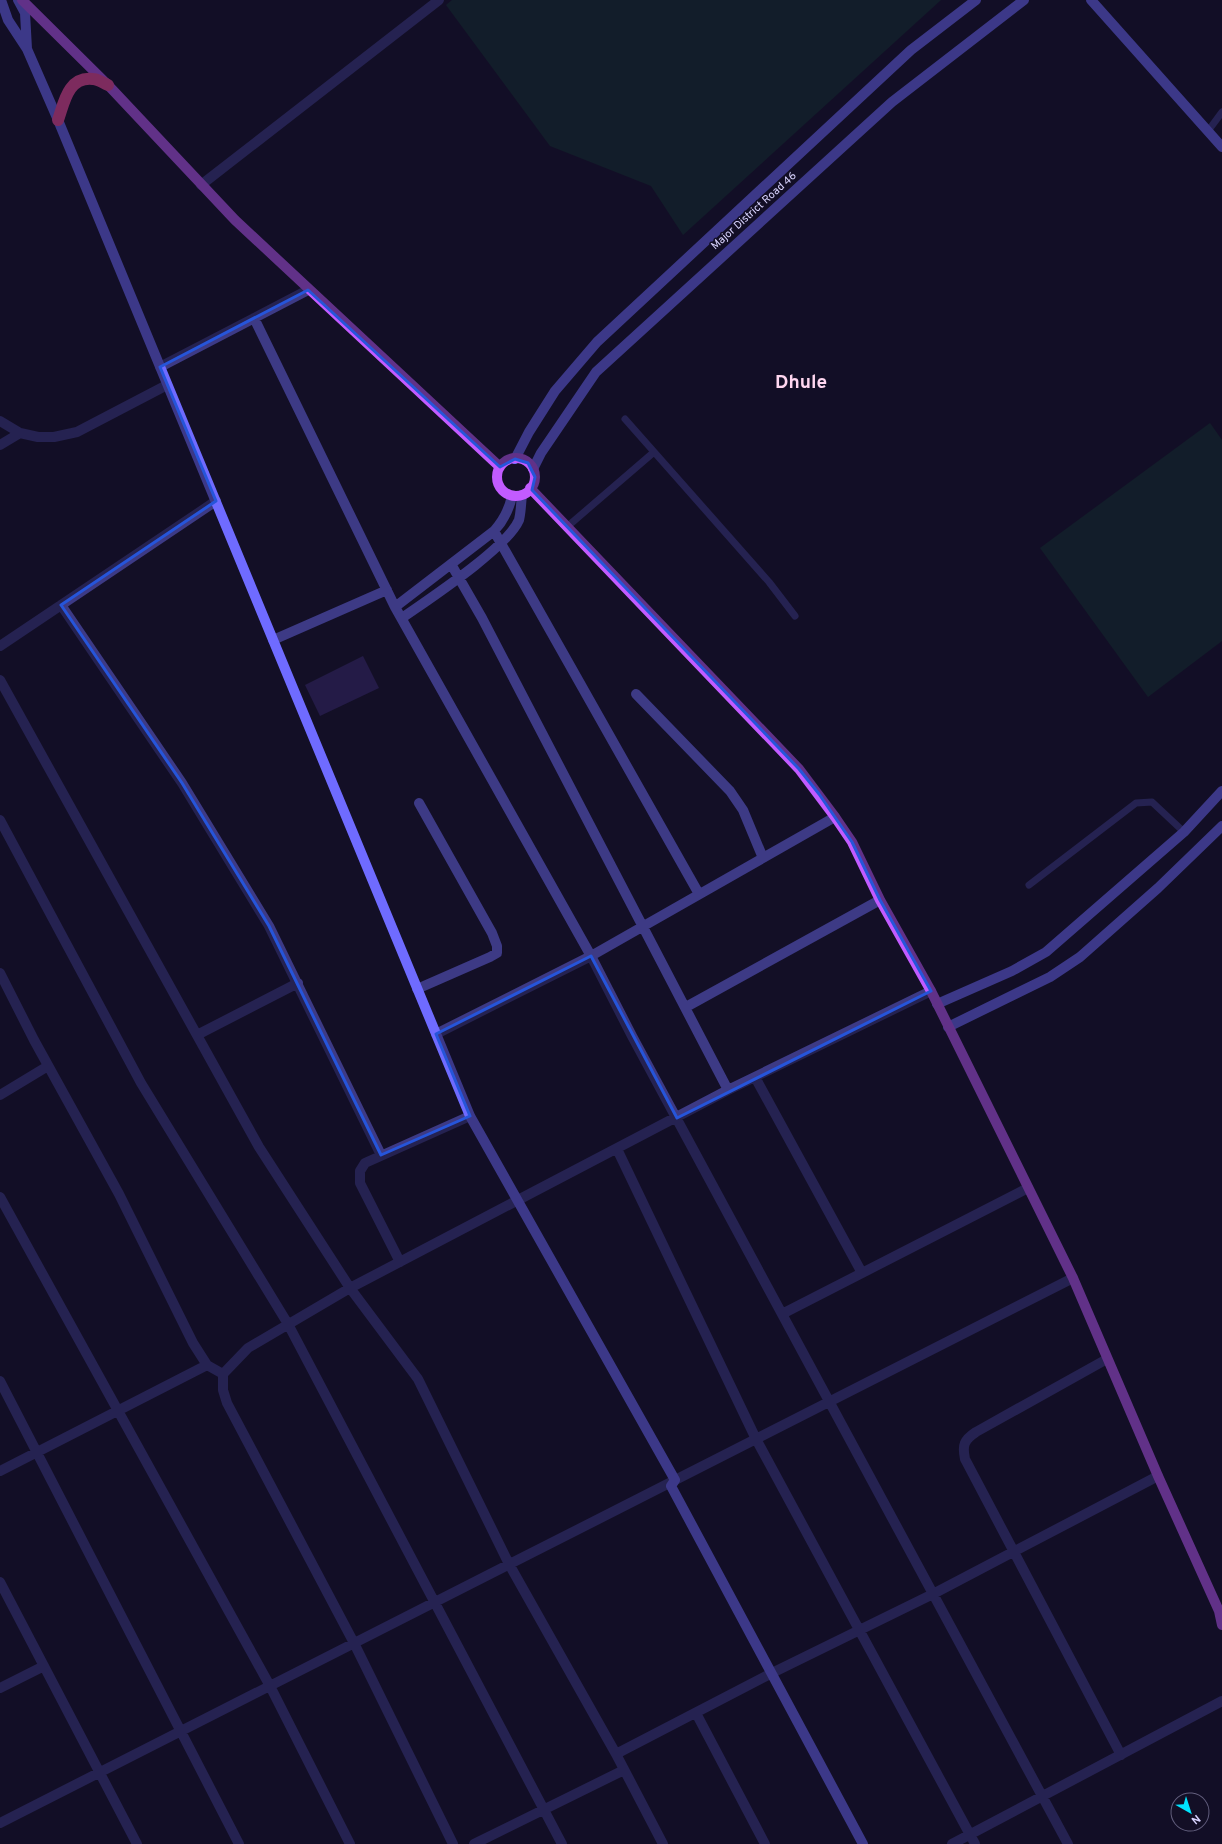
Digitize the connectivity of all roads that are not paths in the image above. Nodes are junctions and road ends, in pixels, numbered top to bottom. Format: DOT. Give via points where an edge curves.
graph roads {
  1 [pos="18,0"];
  2 [pos="22,0"];
  3 [pos="439,0"];
  4 [pos="976,0"];
  5 [pos="1024,0"];
  6 [pos="1091,0"];
  7 [pos="2,6"];
  8 [pos="27,49"];
  9 [pos="108,85"];
  10 [pos="1222,112"];
  11 [pos="58,120"];
  12 [pos="1208,131"];
  13 [pos="1222,147"];
  14 [pos="201,185"];
  15 [pos="308,290"];
  16 [pos="254,318"];
  17 [pos="160,367"];
  18 [pos="167,385"];
  19 [pos="625,419"];
  20 [pos="0,421"];
  21 [pos="20,433"];
  22 [pos="0,445"];
  23 [pos="654,452"];
  24 [pos="515,459"];
  25 [pos="500,466"];
  26 [pos="533,469"];
  27 [pos="530,488"];
  28 [pos="517,496"];
  29 [pos="216,501"];
  30 [pos="568,526"];
  31 [pos="494,530"];
  32 [pos="501,543"];
  33 [pos="451,564"];
  34 [pos="460,577"];
  35 [pos="386,590"];
  36 [pos="61,604"];
  37 [pos="395,607"];
  38 [pos="796,616"];
  39 [pos="402,618"];
  40 [pos="273,640"];
  41 [pos="0,646"];
  42 [pos="0,680"];
  43 [pos="636,694"];
  44 [pos="1222,791"];
  45 [pos="419,803"];
  46 [pos="836,817"];
  47 [pos="0,820"];
  48 [pos="1222,826"];
  49 [pos="1184,832"];
  50 [pos="763,858"];
  51 [pos="1029,885"];
  52 [pos="699,894"];
  53 [pos="880,900"];
  54 [pos="643,926"];
  55 [pos="591,956"];
  56 [pos="0,973"];
  57 [pos="298,983"];
  58 [pos="417,989"];
  59 [pos="931,991"];
  60 [pos="937,1004"];
  61 [pos="686,1007"];
  62 [pos="948,1026"];
  63 [pos="436,1034"];
  64 [pos="197,1035"];
  65 [pos="48,1066"];
  66 [pos="755,1077"];
  67 [pos="728,1090"];
  68 [pos="0,1095"];
  69 [pos="470,1116"];
  70 [pos="677,1118"];
  71 [pos="617,1149"];
  72 [pos="381,1155"];
  73 [pos="1028,1188"];
  74 [pos="0,1196"];
  75 [pos="518,1201"];
  76 [pos="400,1262"];
  77 [pos="862,1273"];
  78 [pos="1073,1278"];
  79 [pos="350,1288"];
  80 [pos="782,1314"];
  81 [pos="288,1324"];
  82 [pos="1108,1359"];
  83 [pos="207,1364"];
  84 [pos="223,1374"];
  85 [pos="0,1381"];
  86 [pos="830,1402"];
  87 [pos="118,1410"];
  88 [pos="756,1439"];
  89 [pos="37,1452"];
  90 [pos="0,1471"];
  91 [pos="1158,1476"];
  92 [pos="675,1480"];
  93 [pos="1014,1552"];
  94 [pos="509,1564"];
  95 [pos="0,1582"];
  96 [pos="933,1594"];
  97 [pos="434,1602"];
  98 [pos="1220,1613"];
  99 [pos="1222,1625"];
  100 [pos="859,1630"];
  101 [pos="354,1643"];
  102 [pos="44,1666"];
  103 [pos="772,1673"];
  104 [pos="270,1686"];
  105 [pos="0,1688"];
  106 [pos="1222,1701"];
  107 [pos="696,1713"];
  108 [pos="180,1731"];
  109 [pos="616,1754"];
  110 [pos="1121,1756"];
  111 [pos="624,1770"];
  112 [pos="99,1772"];
  113 [pos="1042,1797"];
  114 [pos="544,1809"];
  115 [pos="0,1823"];
  116 [pos="970,1835"];
  117 [pos="137,1844"];
  118 [pos="238,1844"];
  119 [pos="350,1844"];
  120 [pos="453,1844"];
  121 [pos="474,1844"];
  122 [pos="562,1844"];
  123 [pos="663,1844"];
  124 [pos="765,1844"];
  125 [pos="863,1844"];
  126 [pos="952,1844"];
  127 [pos="975,1844"];
  128 [pos="1068,1844"];
  1 -- 8 [label="main road" via="25,13"];
  2 -- 9 [label="main road"];
  3 -- 14 [label="street"];
  4 -- 24 [label="main road, Major District Road 46" via="911,50 597,342 555,391"];
  5 -- 26 [label="main road, Major District Road 46" via="892,102 596,372 541,453"];
  6 -- 12 [label="main road"];
  7 -- 8 [label="main road"];
  8 -- 11 [label="main road"];
  9 -- 11 [label="highway" via="94,79 74,85 66,94"];
  9 -- 14 [label="main road"];
  10 -- 12 [label="lane"];
  11 -- 17 [label="main road"];
  12 -- 13 [label="main road"];
  14 -- 15 [label="main road"];
  15 -- 16 [label="street"];
  15 -- 25 [label="main road"];
  16 -- 17 [label="street"];
  16 -- 35 [label="street"];
  17 -- 18 [label="main road"];
  18 -- 21 [label="street" via="76,432 54,437"];
  18 -- 29 [label="main road"];
  19 -- 23 [label="lane"];
  20 -- 21 [label="street"];
  21 -- 22 [label="street"];
  23 -- 30 [label="lane"];
  23 -- 38 [label="lane"];
  24 -- 25 [label="main road"];
  24 -- 26 [label="main road" via="522,460"];
  25 -- 28 [label="main road" via="497,475 498,485 504,492"];
  26 -- 27 [label="main road" via="535,477"];
  27 -- 28 [label="main road"];
  27 -- 30 [label="main road"];
  28 -- 31 [label="street" via="504,520"];
  28 -- 32 [label="street" via="518,520"];
  29 -- 36 [label="street"];
  29 -- 40 [label="main road"];
  30 -- 46 [label="main road" via="799,769"];
  31 -- 32 [label="street"];
  31 -- 33 [label="street"];
  32 -- 34 [label="street"];
  32 -- 52 [label="street"];
  33 -- 34 [label="street"];
  33 -- 37 [label="street"];
  34 -- 39 [label="street"];
  34 -- 54 [label="street"];
  35 -- 37 [label="street"];
  35 -- 40 [label="street"];
  36 -- 41 [label="street"];
  36 -- 57 [label="street" via="182,783 270,926"];
  37 -- 39 [label="street"];
  39 -- 55 [label="street"];
  40 -- 58 [label="main road"];
  42 -- 64 [label="street"];
  43 -- 50 [label="street" via="730,791 743,810"];
  44 -- 49 [label="main road"];
  45 -- 58 [label="street" via="492,933 497,953"];
  46 -- 50 [label="street"];
  46 -- 53 [label="main road" via="852,842"];
  47 -- 81 [label="street" via="141,1083"];
  48 -- 62 [label="main road" via="1158,888 1080,957 1050,977"];
  49 -- 51 [label="lane" via="1152,802 1136,802"];
  49 -- 60 [label="main road" via="1046,952 1012,971"];
  50 -- 52 [label="street"];
  52 -- 54 [label="street"];
  53 -- 59 [label="main road"];
  53 -- 61 [label="street"];
  54 -- 55 [label="street"];
  54 -- 61 [label="street"];
  55 -- 63 [label="street"];
  55 -- 70 [label="street"];
  56 -- 65 [label="street"];
  57 -- 64 [label="street"];
  57 -- 72 [label="street"];
  58 -- 63 [label="main road"];
  59 -- 60 [label="main road"];
  59 -- 66 [label="street"];
  60 -- 62 [label="main road"];
  61 -- 67 [label="street"];
  62 -- 73 [label="main road"];
  63 -- 69 [label="main road"];
  64 -- 79 [label="street" via="259,1147"];
  65 -- 68 [label="street"];
  65 -- 83 [label="street" via="119,1194 192,1343"];
  66 -- 67 [label="street"];
  66 -- 77 [label="street"];
  67 -- 70 [label="street"];
  69 -- 72 [label="street"];
  69 -- 75 [label="main road"];
  70 -- 71 [label="street"];
  70 -- 80 [label="street"];
  71 -- 75 [label="street"];
  71 -- 88 [label="street"];
  72 -- 76 [label="street" via="365,1163 360,1172 360,1183"];
  73 -- 77 [label="street"];
  73 -- 78 [label="main road"];
  74 -- 87 [label="street"];
  75 -- 76 [label="street"];
  75 -- 92 [label="main road"];
  76 -- 79 [label="street"];
  77 -- 80 [label="street"];
  78 -- 82 [label="main road"];
  78 -- 86 [label="street"];
  79 -- 81 [label="street"];
  79 -- 94 [label="street" via="418,1379"];
  80 -- 86 [label="street"];
  81 -- 84 [label="street" via="248,1348"];
  81 -- 97 [label="street"];
  82 -- 91 [label="main road"];
  82 -- 93 [label="street" via="976,1432 963,1443 965,1459"];
  83 -- 84 [label="street"];
  83 -- 87 [label="street"];
  84 -- 101 [label="street" via="223,1390 228,1403"];
  85 -- 89 [label="street"];
  86 -- 88 [label="street"];
  86 -- 96 [label="street"];
  87 -- 89 [label="street"];
  87 -- 104 [label="street"];
  88 -- 92 [label="street"];
  88 -- 100 [label="street"];
  89 -- 90 [label="street"];
  89 -- 108 [label="street"];
  91 -- 93 [label="street"];
  91 -- 98 [label="main road"];
  92 -- 94 [label="street"];
  92 -- 103 [label="main road" via="671,1486"];
  93 -- 96 [label="street"];
  93 -- 110 [label="street"];
  94 -- 97 [label="street"];
  94 -- 109 [label="street"];
  95 -- 102 [label="street"];
  96 -- 100 [label="street"];
  96 -- 113 [label="street"];
  97 -- 101 [label="street"];
  97 -- 114 [label="street"];
  98 -- 99 [label="main road"];
  100 -- 103 [label="street"];
  100 -- 116 [label="street"];
  101 -- 104 [label="street"];
  101 -- 120 [label="street"];
  102 -- 105 [label="street"];
  102 -- 112 [label="street"];
  103 -- 107 [label="street"];
  103 -- 125 [label="main road"];
  104 -- 108 [label="street"];
  104 -- 119 [label="street"];
  106 -- 110 [label="street"];
  107 -- 109 [label="street"];
  107 -- 124 [label="street"];
  108 -- 112 [label="street"];
  108 -- 118 [label="street"];
  109 -- 111 [label="street"];
  110 -- 113 [label="street"];
  111 -- 114 [label="street"];
  111 -- 123 [label="street"];
  112 -- 115 [label="street"];
  112 -- 117 [label="street"];
  113 -- 116 [label="street"];
  113 -- 128 [label="street"];
  114 -- 121 [label="street"];
  114 -- 122 [label="street"];
  116 -- 126 [label="street"];
  116 -- 127 [label="street"];
}
